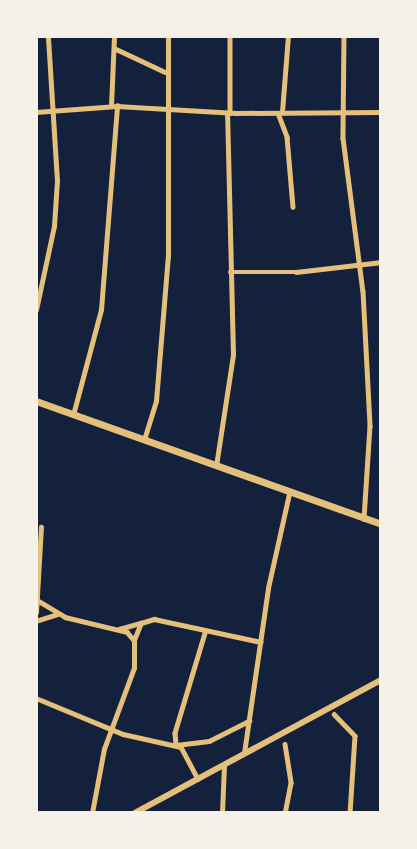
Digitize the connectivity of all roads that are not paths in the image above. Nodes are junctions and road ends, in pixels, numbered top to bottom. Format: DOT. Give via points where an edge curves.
graph roads {
  1 [pos="48,36"];
  2 [pos="114,36"];
  3 [pos="168,36"];
  4 [pos="230,36"];
  5 [pos="288,36"];
  6 [pos="344,36"];
  7 [pos="114,48"];
  8 [pos="165,72"];
  9 [pos="114,106"];
  10 [pos="165,108"];
  11 [pos="343,110"];
  12 [pos="56,111"];
  13 [pos="36,112"];
  14 [pos="381,112"];
  15 [pos="228,113"];
  16 [pos="280,113"];
  17 [pos="293,207"];
  18 [pos="381,262"];
  19 [pos="359,264"];
  20 [pos="230,272"];
  21 [pos="36,310"];
  22 [pos="36,401"];
  23 [pos="73,415"];
  24 [pos="144,440"];
  25 [pos="216,466"];
  26 [pos="289,494"];
  27 [pos="364,519"];
  28 [pos="381,524"];
  29 [pos="41,527"];
  30 [pos="37,600"];
  31 [pos="36,613"];
  32 [pos="58,614"];
  33 [pos="36,622"];
  34 [pos="141,623"];
  35 [pos="118,629"];
  36 [pos="205,633"];
  37 [pos="134,640"];
  38 [pos="261,642"];
  39 [pos="381,680"];
  40 [pos="36,698"];
  41 [pos="334,714"];
  42 [pos="249,721"];
  43 [pos="112,727"];
  44 [pos="285,744"];
  45 [pos="176,745"];
  46 [pos="244,753"];
  47 [pos="224,766"];
  48 [pos="198,779"];
  49 [pos="92,813"];
  50 [pos="135,813"];
  51 [pos="222,813"];
  52 [pos="285,813"];
  53 [pos="350,813"];
  1 -- 12 [label="street"];
  2 -- 7 [label="street"];
  3 -- 8 [label="street"];
  4 -- 15 [label="street"];
  5 -- 16 [label="street"];
  6 -- 11 [label="street"];
  7 -- 8 [label="street"];
  7 -- 9 [label="street"];
  8 -- 10 [label="street"];
  9 -- 10 [label="street"];
  9 -- 12 [label="street"];
  9 -- 23 [label="street" via="101,310"];
  10 -- 15 [label="street"];
  10 -- 24 [label="street" via="168,256 156,401"];
  11 -- 14 [label="street"];
  11 -- 16 [label="street"];
  11 -- 19 [label="street"];
  12 -- 13 [label="street"];
  12 -- 21 [label="street" via="54,226"];
  15 -- 16 [label="street"];
  15 -- 20 [label="street"];
  16 -- 17 [label="street" via="287,137"];
  18 -- 19 [label="street"];
  19 -- 20 [label="street" via="296,272"];
  19 -- 27 [label="street" via="370,426"];
  20 -- 25 [label="street" via="232,355"];
  22 -- 23 [label="main road"];
  23 -- 24 [label="main road"];
  24 -- 25 [label="main road"];
  25 -- 26 [label="main road"];
  26 -- 27 [label="main road"];
  26 -- 38 [label="street" via="268,588"];
  27 -- 28 [label="main road"];
  29 -- 30 [label="street"];
  30 -- 31 [label="street"];
  30 -- 32 [label="street"];
  32 -- 33 [label="street"];
  32 -- 35 [label="street"];
  34 -- 35 [label="street"];
  34 -- 36 [label="street" via="154,620"];
  34 -- 37 [label="street"];
  35 -- 37 [label="street"];
  36 -- 38 [label="street"];
  36 -- 45 [label="street" via="175,733"];
  37 -- 43 [label="street" via="134,668"];
  38 -- 42 [label="street"];
  39 -- 46 [label="main road"];
  40 -- 43 [label="street"];
  41 -- 53 [label="street" via="355,736"];
  42 -- 45 [label="street" via="209,741"];
  42 -- 46 [label="street"];
  43 -- 45 [label="street" via="138,738"];
  43 -- 49 [label="street"];
  44 -- 52 [label="street" via="291,783"];
  45 -- 48 [label="street" via="186,752"];
  46 -- 47 [label="main road"];
  47 -- 48 [label="main road"];
  47 -- 51 [label="street"];
  48 -- 50 [label="main road"];
}
